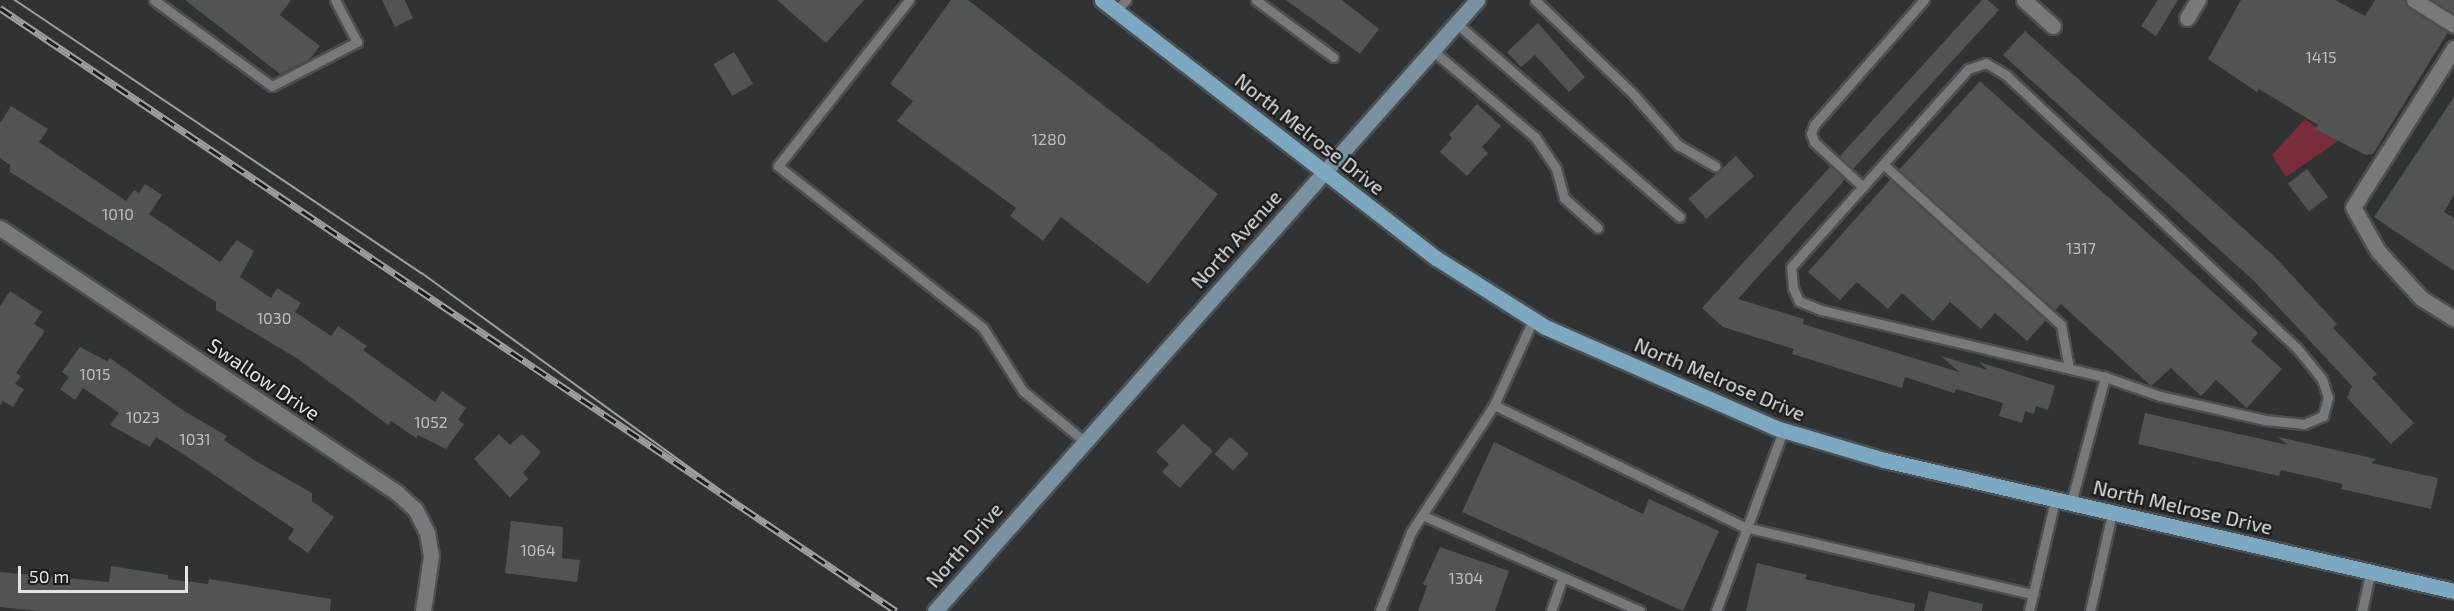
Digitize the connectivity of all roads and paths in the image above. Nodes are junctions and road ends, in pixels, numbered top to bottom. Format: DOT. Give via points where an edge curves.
graph roads {
  1 [pos="154,0"];
  2 [pos="335,0"];
  3 [pos="909,0"];
  4 [pos="1102,0"];
  5 [pos="1256,0"];
  6 [pos="1477,0"];
  7 [pos="1535,0"];
  8 [pos="1924,0"];
  9 [pos="2024,0"];
  10 [pos="2198,0"];
  11 [pos="2414,0"];
  12 [pos="1121,6"];
  13 [pos="2187,18"];
  14 [pos="1456,23"];
  15 [pos="2454,25"];
  16 [pos="2053,26"];
  17 [pos="2454,48"];
  18 [pos="1432,50"];
  19 [pos="1333,57"];
  20 [pos="1883,164"];
  21 [pos="1715,166"];
  22 [pos="1324,171"];
  23 [pos="1863,187"];
  24 [pos="1680,217"];
  25 [pos="0,228"];
  26 [pos="1598,228"];
  27 [pos="2454,319"];
  28 [pos="1533,320"];
  29 [pos="2069,368"];
  30 [pos="2105,377"];
  31 [pos="1494,405"];
  32 [pos="1784,430"];
  33 [pos="1084,441"];
  34 [pos="2055,500"];
  35 [pos="2071,503"];
  36 [pos="1026,506"];
  37 [pos="2112,513"];
  38 [pos="1424,516"];
  39 [pos="1744,527"];
  40 [pos="2370,572"];
  41 [pos="1563,577"];
  42 [pos="2454,591"];
  43 [pos="2033,594"];
  44 [pos="423,611"];
  45 [pos="935,611"];
  46 [pos="1380,611"];
  47 [pos="1551,611"];
  48 [pos="1640,611"];
  49 [pos="1716,611"];
  50 [pos="2029,611"];
  51 [pos="2090,611"];
  52 [pos="2362,611"];
  1 -- 2 [label="lane" via="272,86 357,42"];
  3 -- 33 [label="lane" via="778,166 983,328 1023,391"];
  4 -- 12 [label="main road, North Melrose Drive"];
  5 -- 19 [label="lane"];
  6 -- 14 [label="main road, North Avenue"];
  7 -- 21 [label="lane" via="1634,95 1678,145"];
  8 -- 23 [label="lane" via="1811,133 1814,142"];
  9 -- 16 [label="street"];
  10 -- 13 [label="street"];
  11 -- 15 [label="street"];
  12 -- 22 [label="main road, North Melrose Drive"];
  14 -- 18 [label="main road, North Avenue"];
  14 -- 24 [label="lane"];
  17 -- 27 [label="street" via="2353,207 2378,251 2421,298"];
  18 -- 22 [label="main road, North Avenue"];
  18 -- 26 [label="lane" via="1535,137 1556,168 1564,198"];
  20 -- 23 [label="lane"];
  20 -- 29 [label="lane" via="2055,318 2067,341"];
  20 -- 30 [label="lane" via="1968,69 1986,63 2006,75 2296,347 2322,379 2328,397 2323,416 2304,424 2265,420 2160,396"];
  22 -- 28 [label="main road, North Melrose Drive" via="1436,258"];
  22 -- 33 [label="main road, North Avenue"];
  23 -- 29 [label="lane" via="1791,267 1799,301 1821,310"];
  25 -- 44 [label="street, Swallow Drive" via="396,492 415,509 427,533 431,556"];
  28 -- 31 [label="lane"];
  28 -- 32 [label="main road, North Melrose Drive"];
  29 -- 30 [label="lane"];
  30 -- 35 [label="lane"];
  31 -- 38 [label="lane"];
  31 -- 39 [label="lane"];
  32 -- 34 [label="main road, North Melrose Drive" via="1884,460"];
  32 -- 39 [label="lane"];
  33 -- 36 [label="main road, North Avenue"];
  34 -- 35 [label="main road, North Melrose Drive"];
  34 -- 43 [label="lane"];
  35 -- 37 [label="main road, North Melrose Drive"];
  36 -- 45 [label="main road, North Drive"];
  37 -- 40 [label="main road, North Melrose Drive"];
  37 -- 51 [label="lane"];
  38 -- 41 [label="lane"];
  38 -- 46 [label="lane" via="1411,532"];
  39 -- 43 [label="lane"];
  39 -- 49 [label="lane"];
  40 -- 42 [label="main road, North Melrose Drive"];
  40 -- 52 [label="lane"];
  41 -- 47 [label="lane"];
  41 -- 48 [label="lane"];
  43 -- 50 [label="lane"];
}
